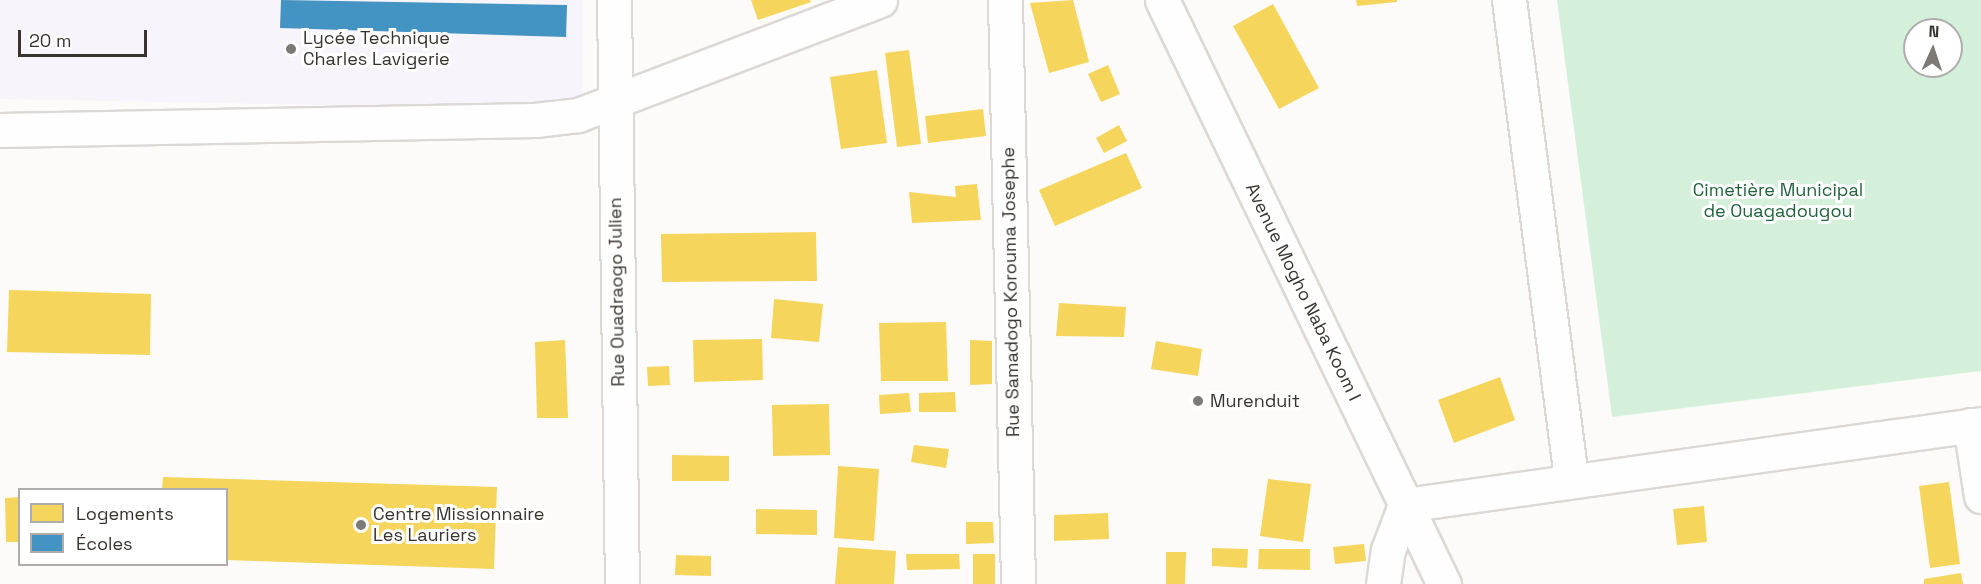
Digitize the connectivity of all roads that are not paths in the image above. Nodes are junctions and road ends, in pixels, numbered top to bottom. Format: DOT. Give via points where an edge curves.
graph roads {
  1 [pos="614,0"];
  2 [pos="880,0"];
  3 [pos="1005,0"];
  4 [pos="1162,0"];
  5 [pos="1509,0"];
  6 [pos="614,102"];
  7 [pos="0,130"];
  8 [pos="1976,425"];
  9 [pos="1571,478"];
  10 [pos="1981,496"];
  11 [pos="1405,505"];
  12 [pos="622,584"];
  13 [pos="1018,584"];
  14 [pos="1383,584"];
  15 [pos="1444,584"];
  1 -- 6 [label="street, Rue Ouadraogo Julien"];
  2 -- 6 [label="street"];
  3 -- 13 [label="street, Rue Samadogo Korouma Josephe"];
  4 -- 11 [label="street, Avenue Mogho Naba Koom I"];
  5 -- 9 [label="street"];
  6 -- 7 [label="street" via="535,120"];
  6 -- 12 [label="street, Rue Ouadraogo Julien"];
  8 -- 9 [label="street"];
  8 -- 10 [label="street"];
  9 -- 11 [label="street"];
  11 -- 14 [label="street" via="1388,550"];
  11 -- 15 [label="street, Avenue Mogho Naba Koom I"];
}
